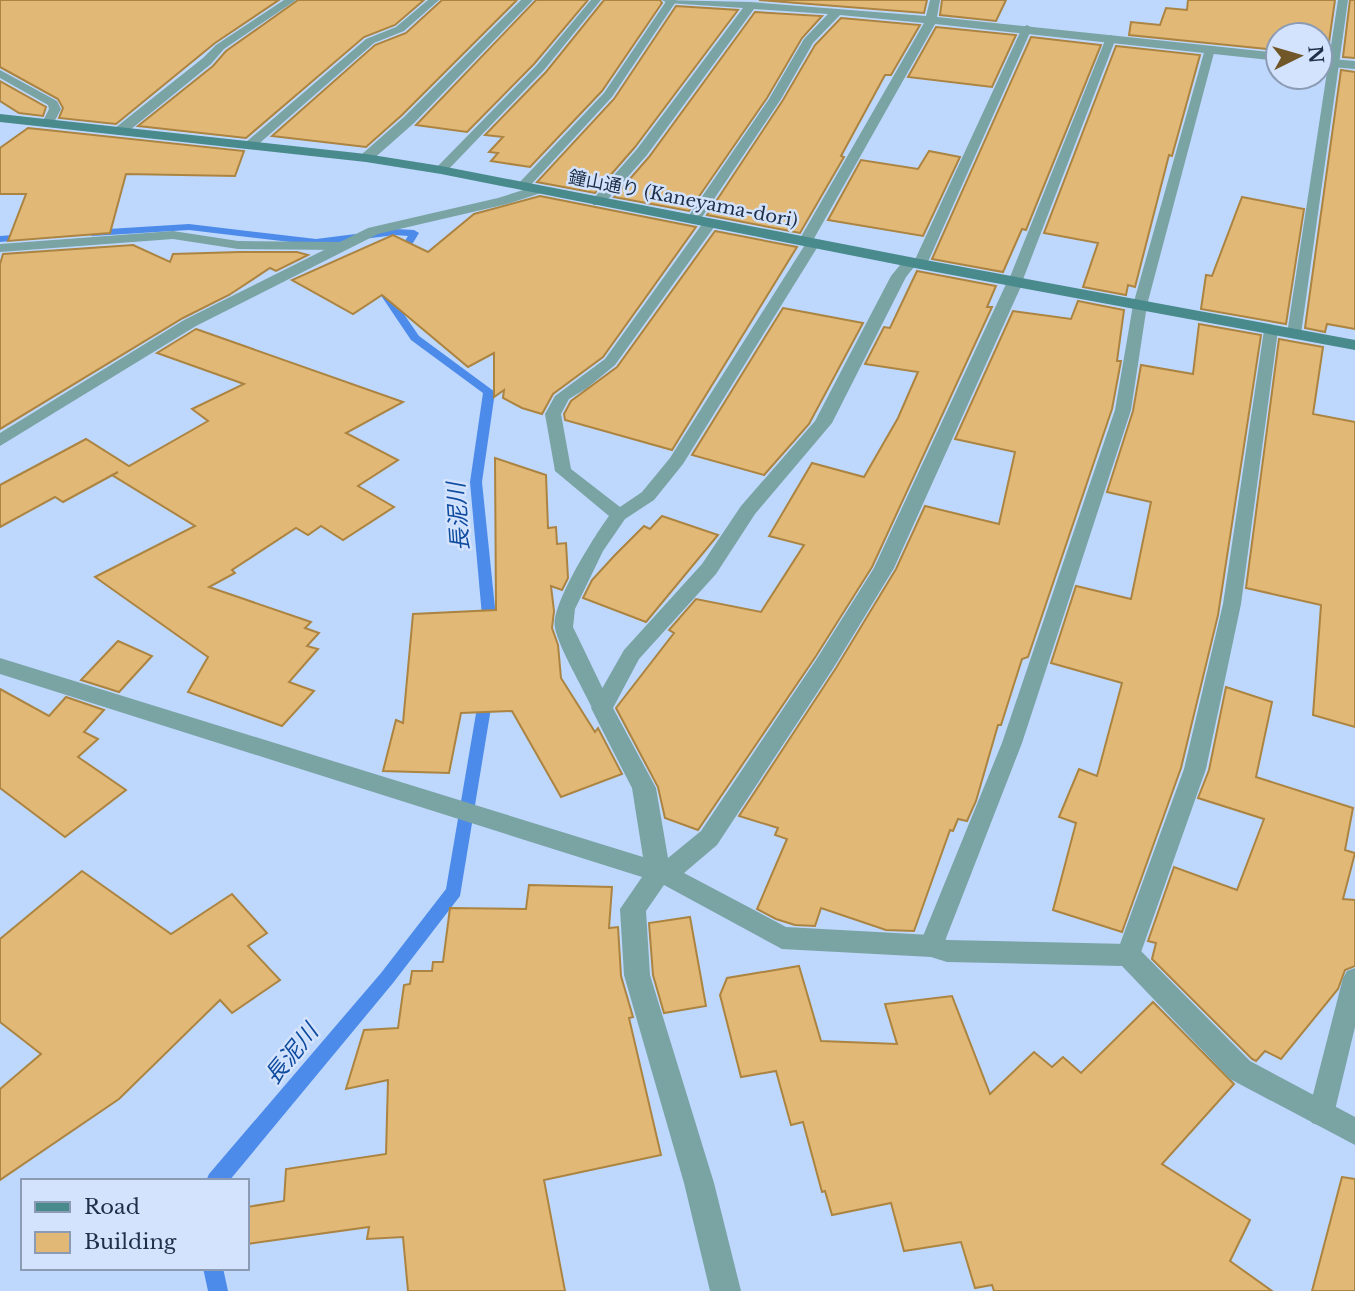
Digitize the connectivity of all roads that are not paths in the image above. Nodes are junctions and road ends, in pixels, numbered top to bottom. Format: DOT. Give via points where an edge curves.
graph roads {
  1 [pos="291,0"];
  2 [pos="433,0"];
  3 [pos="527,0"];
  4 [pos="596,0"];
  5 [pos="669,0"];
  6 [pos="935,0"];
  7 [pos="1343,0"];
  8 [pos="751,5"];
  9 [pos="838,11"];
  10 [pos="931,21"];
  11 [pos="1027,28"];
  12 [pos="1111,38"];
  13 [pos="1210,49"];
  14 [pos="1264,55"];
  15 [pos="1334,63"];
  16 [pos="1355,65"];
  17 [pos="0,73"];
  18 [pos="1330,91"];
  19 [pos="0,118"];
  20 [pos="48,123"];
  21 [pos="120,131"];
  22 [pos="250,145"];
  23 [pos="366,158"];
  24 [pos="441,170"];
  25 [pos="529,188"];
  26 [pos="598,202"];
  27 [pos="692,220"];
  28 [pos="710,223"];
  29 [pos="809,243"];
  30 [pos="343,246"];
  31 [pos="0,248"];
  32 [pos="915,263"];
  33 [pos="1014,282"];
  34 [pos="1140,305"];
  35 [pos="1271,330"];
  36 [pos="1294,334"];
  37 [pos="1355,345"];
  38 [pos="0,441"];
  39 [pos="618,515"];
  40 [pos="0,666"];
  41 [pos="602,708"];
  42 [pos="661,874"];
  43 [pos="931,946"];
  44 [pos="1128,955"];
  45 [pos="1355,978"];
  46 [pos="1321,1114"];
  47 [pos="1355,1132"];
  48 [pos="726,1291"];
  1 -- 21 [label="street" via="220,47"];
  2 -- 22 [label="lane" via="400,29 370,41"];
  3 -- 23 [label="street"];
  4 -- 24 [label="lane" via="540,68"];
  5 -- 8 [label="street"];
  5 -- 25 [label="lane" via="608,95"];
  6 -- 10 [label="street"];
  7 -- 15 [label="lane"];
  8 -- 9 [label="street"];
  8 -- 26 [label="street" via="642,152"];
  9 -- 10 [label="street"];
  9 -- 27 [label="street" via="808,41 775,99"];
  10 -- 11 [label="street"];
  10 -- 29 [label="street"];
  11 -- 12 [label="street"];
  11 -- 32 [label="lane"];
  12 -- 13 [label="street"];
  12 -- 33 [label="lane"];
  13 -- 14 [label="street"];
  13 -- 34 [label="lane"];
  15 -- 16 [label="street"];
  17 -- 20 [label="lane" via="53,103"];
  18 -- 36 [label="lane"];
  19 -- 20 [label="main road, 鐘山通り (Kaneyama-dori)"];
  20 -- 21 [label="main road, 鐘山通り (Kaneyama-dori)"];
  21 -- 22 [label="main road, 鐘山通り (Kaneyama-dori)"];
  22 -- 23 [label="main road, 鐘山通り (Kaneyama-dori)"];
  23 -- 24 [label="main road, 鐘山通り (Kaneyama-dori)"];
  24 -- 25 [label="main road, 鐘山通り (Kaneyama-dori)"];
  25 -- 26 [label="main road, 鐘山通り (Kaneyama-dori)"];
  25 -- 30 [label="street" via="502,201 373,231"];
  26 -- 27 [label="main road, 鐘山通り (Kaneyama-dori)"];
  27 -- 28 [label="main road, 鐘山通り (Kaneyama-dori)"];
  28 -- 29 [label="main road, 鐘山通り (Kaneyama-dori)"];
  28 -- 39 [label="lane" via="610,362 563,396 552,414 563,471"];
  29 -- 32 [label="main road, 鐘山通り (Kaneyama-dori)"];
  29 -- 39 [label="lane" via="677,460 648,496"];
  30 -- 31 [label="lane" via="238,245 173,235"];
  30 -- 38 [label="street" via="190,323"];
  32 -- 33 [label="main road, 鐘山通り (Kaneyama-dori)"];
  32 -- 41 [label="street" via="900,276 823,423 748,510 709,569 631,655"];
  33 -- 34 [label="main road, 鐘山通り (Kaneyama-dori)"];
  33 -- 42 [label="street" via="884,568 709,838"];
  34 -- 35 [label="main road, 鐘山通り (Kaneyama-dori)"];
  34 -- 43 [label="lane" via="1118,423 1012,743"];
  35 -- 36 [label="main road, 鐘山通り (Kaneyama-dori)"];
  35 -- 44 [label="lane" via="1232,604 1195,769"];
  36 -- 37 [label="main road, 鐘山通り (Kaneyama-dori)"];
  39 -- 41 [label="lane" via="594,550 566,610 564,627"];
  40 -- 42 [label="street"];
  41 -- 42 [label="street" via="644,788"];
  42 -- 43 [label="street" via="782,938"];
  42 -- 48 [label="street" via="633,909 637,975"];
  43 -- 44 [label="street" via="947,951"];
  44 -- 46 [label="street" via="1240,1070"];
  45 -- 46 [label="lane"];
  46 -- 47 [label="street"];
}
